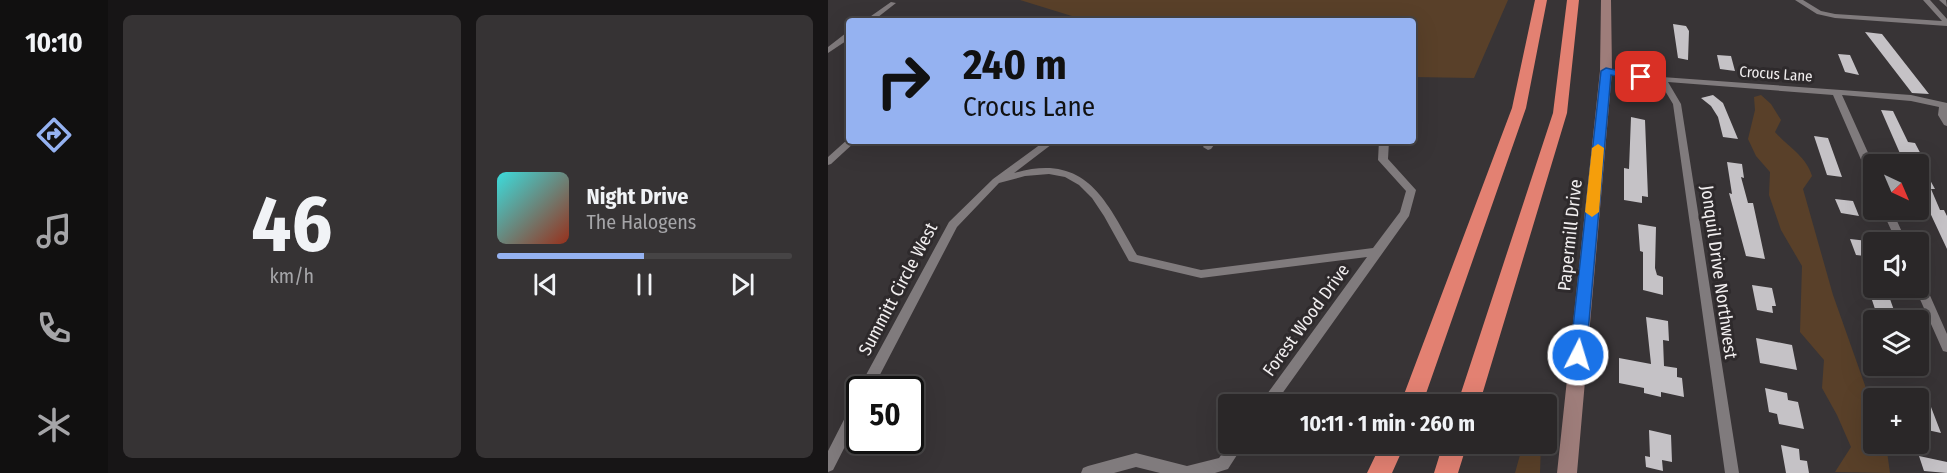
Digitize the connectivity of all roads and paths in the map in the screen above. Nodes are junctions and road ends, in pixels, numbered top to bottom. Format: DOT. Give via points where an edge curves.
graph roads {
  1 [pos="878,0"];
  2 [pos="1541,0"];
  3 [pos="1573,0"];
  4 [pos="1606,0"];
  5 [pos="1798,0"];
  6 [pos="1926,0"];
  7 [pos="1942,0"];
  8 [pos="1947,5"];
  9 [pos="872,18"];
  10 [pos="1947,23"];
  11 [pos="846,37"];
  12 [pos="828,51"];
  13 [pos="1606,71"];
  14 [pos="1662,80"];
  15 [pos="1836,92"];
  16 [pos="1945,106"];
  17 [pos="1947,123"];
  18 [pos="849,144"];
  19 [pos="1047,144"];
  20 [pos="1384,144"];
  21 [pos="1863,154"];
  22 [pos="828,162"];
  23 [pos="996,181"];
  24 [pos="1376,254"];
  25 [pos="1925,298"];
  26 [pos="1947,347"];
  27 [pos="872,376"];
  28 [pos="1274,394"];
  29 [pos="1415,394"];
  30 [pos="1471,394"];
  31 [pos="846,430"];
  32 [pos="1230,454"];
  33 [pos="1388,454"];
  34 [pos="1452,454"];
  35 [pos="828,465"];
  36 [pos="1088,473"];
  37 [pos="1379,473"];
  38 [pos="1446,473"];
  39 [pos="1567,473"];
  40 [pos="1732,473"];
  1 -- 9 [label="street" via="893,3"];
  2 -- 29 [label="highway" via="1519,108"];
  3 -- 30 [label="highway" via="1560,113"];
  4 -- 13 [label="main road, Papermill Drive"];
  5 -- 10 [label="street" via="1819,13 1835,16"];
  6 -- 10 [label="street"];
  7 -- 8 [label="street"];
  11 -- 12 [label="street"];
  13 -- 14 [label="street, Crocus Lane"];
  13 -- 39 [label="main road, Papermill Drive"];
  14 -- 15 [label="street, Crocus Lane"];
  14 -- 40 [label="street, Jonquil Drive Northwest" via="1677,104"];
  15 -- 16 [label="street, Crocus Lane" via="1911,98"];
  15 -- 21 [label="street"];
  16 -- 17 [label="street, Crocus Lane" via="1942,115"];
  18 -- 22 [label="street"];
  19 -- 23 [label="street, Summitt Circle West"];
  20 -- 24 [label="street, Forest Wood Drive" via="1383,160 1411,190 1405,213"];
  23 -- 24 [label="street" via="1042,169 1076,175 1095,193 1133,258 1200,274"];
  23 -- 27 [label="street, Summitt Circle West" via="953,225"];
  24 -- 28 [label="street, Forest Wood Drive"];
  25 -- 26 [label="street"];
  31 -- 35 [label="street"];
  32 -- 36 [label="street" via="1222,464 1187,473 1136,460"];
  33 -- 37 [label="highway"];
  34 -- 38 [label="highway"];
}
